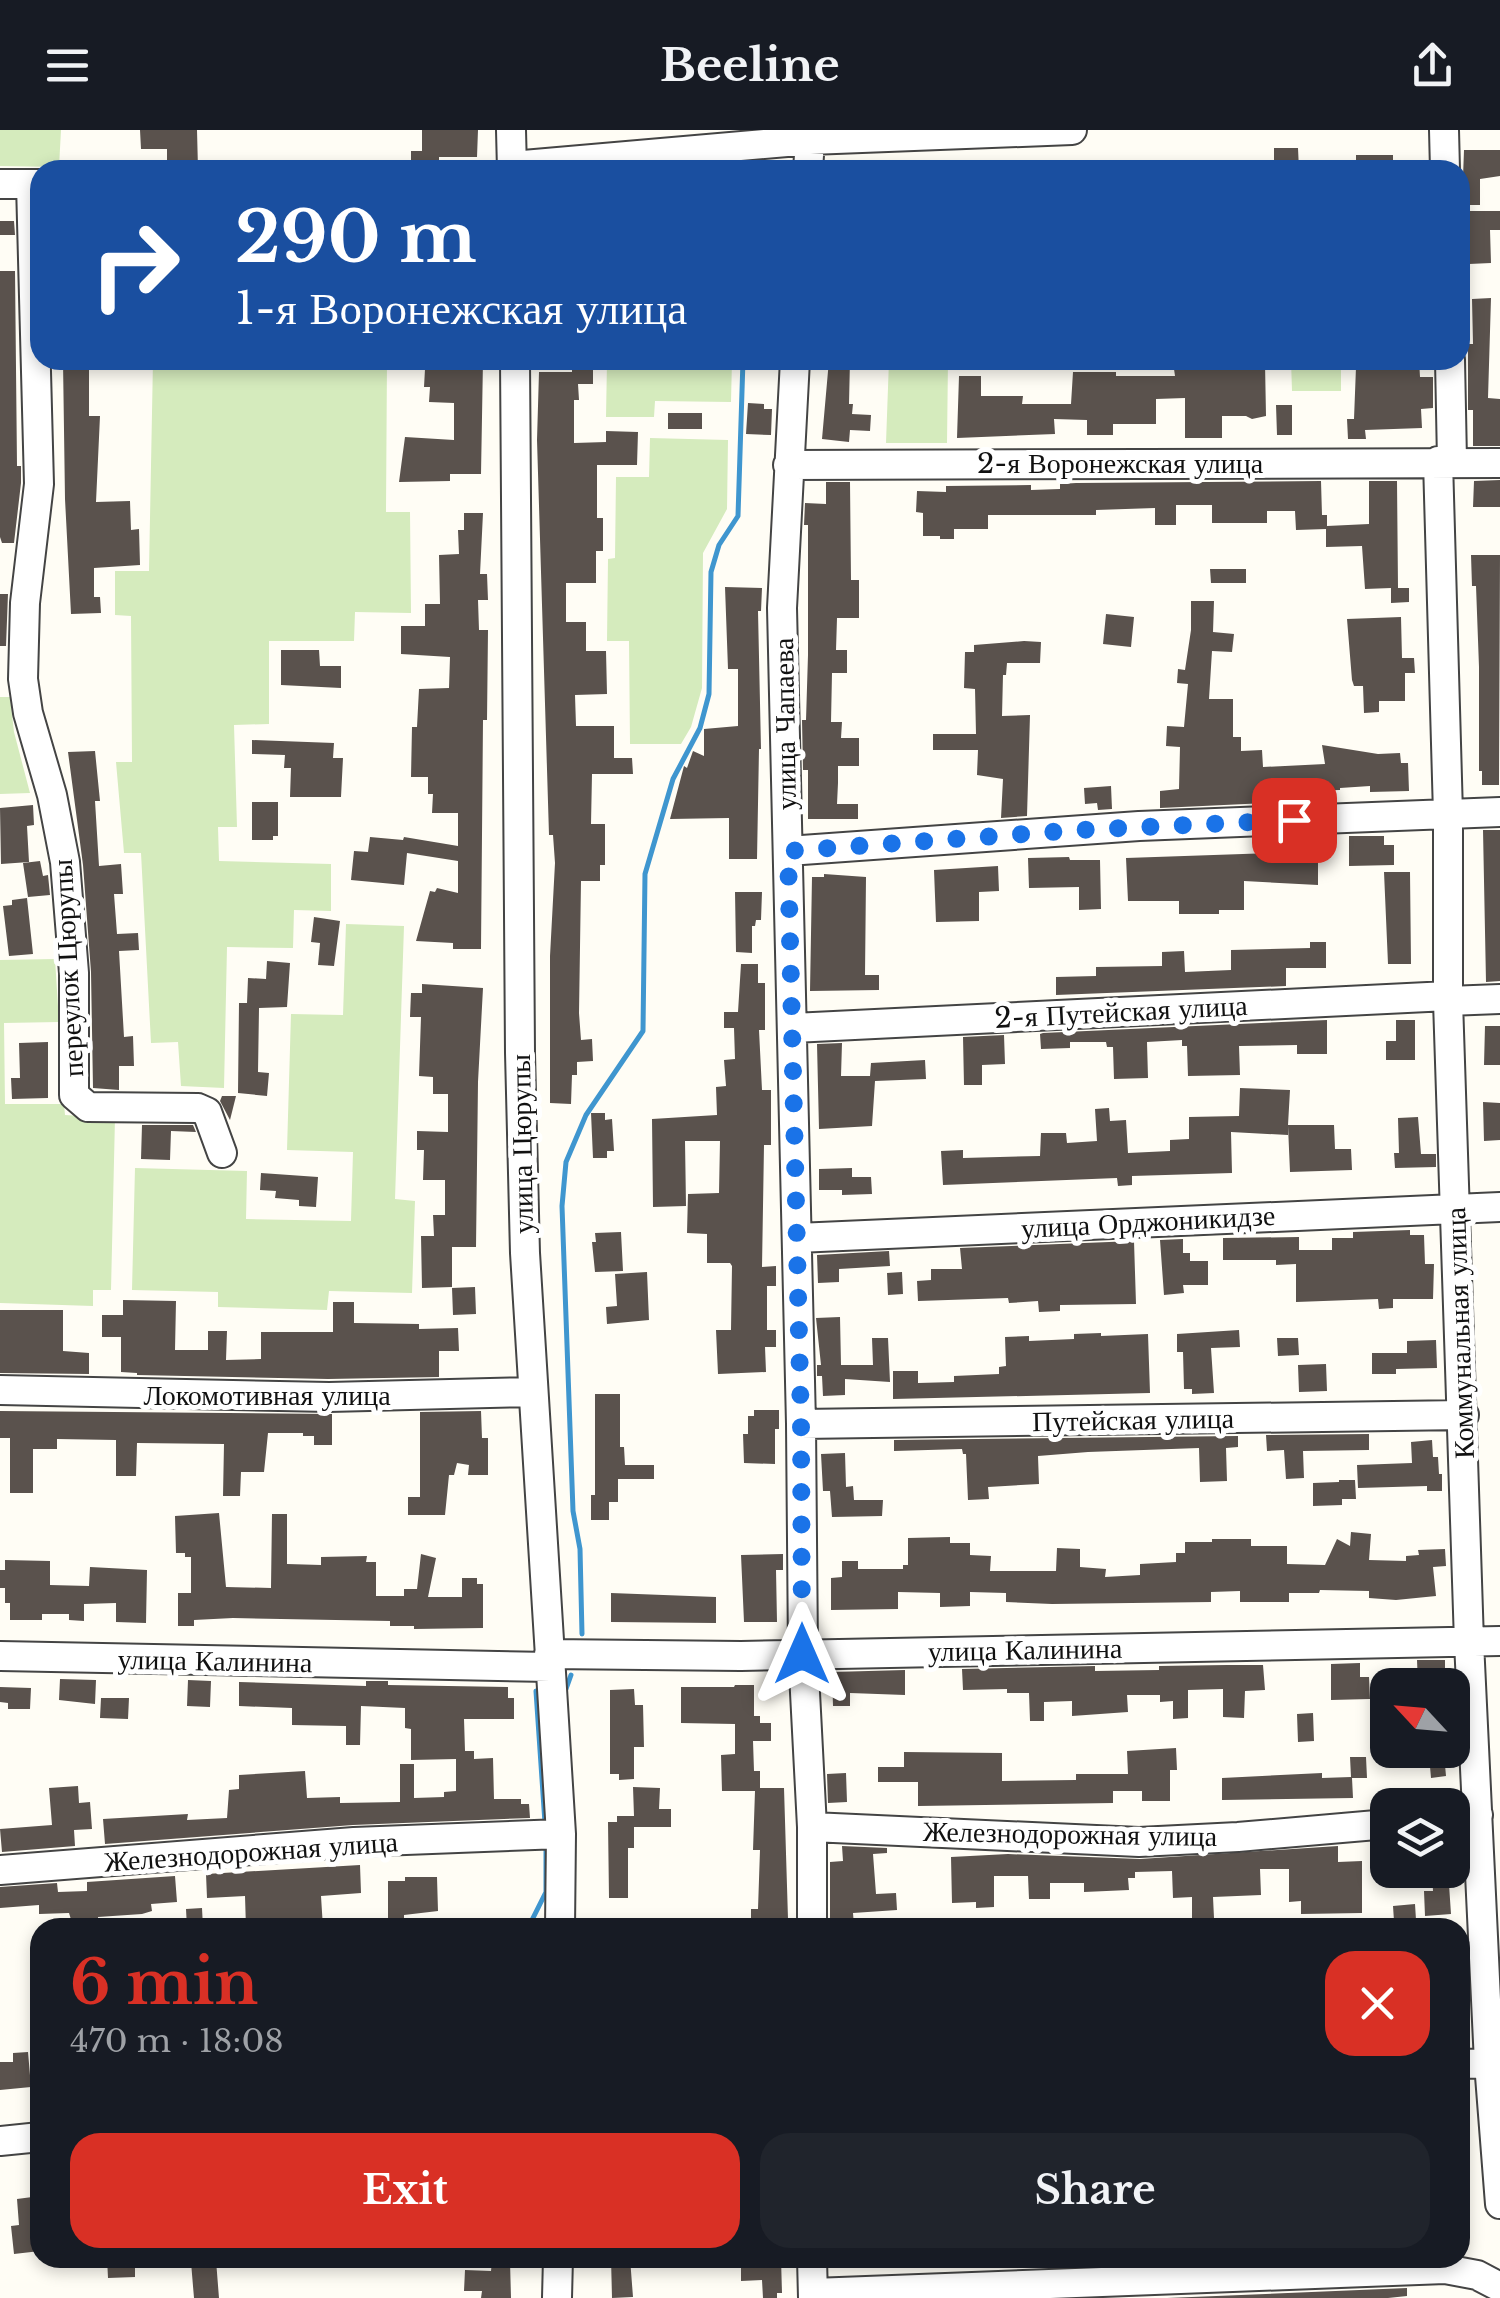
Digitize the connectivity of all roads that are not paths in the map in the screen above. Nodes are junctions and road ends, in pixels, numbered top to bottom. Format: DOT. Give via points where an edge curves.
graph roads {
  1 [pos="511,130"];
  2 [pos="1045,130"];
  3 [pos="1072,130"];
  4 [pos="1444,130"];
  5 [pos="800,137"];
  6 [pos="512,160"];
  7 [pos="586,160"];
  8 [pos="1445,160"];
  9 [pos="0,184"];
  10 [pos="30,184"];
  11 [pos="38,370"];
  12 [pos="514,370"];
  13 [pos="794,370"];
  14 [pos="1450,370"];
  15 [pos="1445,461"];
  16 [pos="1500,463"];
  17 [pos="788,465"];
  18 [pos="1500,812"];
  19 [pos="1448,814"];
  20 [pos="788,851"];
  21 [pos="1448,999"];
  22 [pos="1500,999"];
  23 [pos="793,1028"];
  24 [pos="222,1153"];
  25 [pos="1456,1208"];
  26 [pos="1500,1208"];
  27 [pos="797,1238"];
  28 [pos="0,1390"];
  29 [pos="533,1392"];
  30 [pos="1464,1415"];
  31 [pos="801,1424"];
  32 [pos="1500,1641"];
  33 [pos="1469,1642"];
  34 [pos="802,1654"];
  35 [pos="0,1656"];
  36 [pos="550,1661"];
  37 [pos="1466,1788"];
  38 [pos="1370,1826"];
  39 [pos="812,1827"];
  40 [pos="1470,1830"];
  41 [pos="561,1834"];
  42 [pos="0,1870"];
  43 [pos="1491,1889"];
  44 [pos="560,1918"];
  45 [pos="812,1918"];
  46 [pos="1495,2063"];
  47 [pos="1470,2064"];
  48 [pos="30,2139"];
  49 [pos="0,2142"];
  50 [pos="1500,2204"];
  51 [pos="558,2268"];
  52 [pos="812,2268"];
  53 [pos="1500,2286"];
  54 [pos="812,2295"];
  55 [pos="557,2298"];
  1 -- 6 [label="street"];
  2 -- 3 [label="street"];
  2 -- 5 [label="street"];
  4 -- 8 [label="street"];
  5 -- 7 [label="street"];
  9 -- 10 [label="street"];
  11 -- 24 [label="street, переулок Цюрупы" via="39,484 23,679 66,862 74,1095 88,1107 198,1108 207,1112"];
  12 -- 29 [label="street, улица Цюрупы" via="520,1053"];
  13 -- 17 [label="street, улица Чапаева"];
  14 -- 15 [label="street, Коммунальная улица"];
  15 -- 16 [label="street, 2-я Воронежская улица"];
  15 -- 17 [label="street, 2-я Воронежская улица"];
  15 -- 19 [label="street, Коммунальная улица"];
  17 -- 20 [label="street, улица Чапаева" via="782,608"];
  18 -- 19 [label="street"];
  19 -- 20 [label="street" via="1094,828"];
  19 -- 21 [label="street, Коммунальная улица"];
  20 -- 23 [label="street, улица Чапаева"];
  21 -- 22 [label="street, 2-я Путейская улица"];
  21 -- 23 [label="street, 2-я Путейская улица"];
  21 -- 25 [label="street, Коммунальная улица"];
  23 -- 27 [label="street, улица Чапаева"];
  25 -- 26 [label="street, улица Орджоникидзе"];
  25 -- 27 [label="street, улица Орджоникидзе"];
  25 -- 30 [label="street, Коммунальная улица"];
  27 -- 31 [label="street, улица Чапаева"];
  28 -- 29 [label="street, Локомотивная улица" via="329,1398"];
  29 -- 36 [label="street, улица Цюрупы"];
  30 -- 31 [label="street, Путейская улица"];
  30 -- 33 [label="street, Коммунальная улица"];
  31 -- 34 [label="street, улица Чапаева"];
  32 -- 33 [label="street, улица Калинина"];
  33 -- 34 [label="street, улица Калинина"];
  33 -- 37 [label="street, Коммунальная улица"];
  34 -- 36 [label="street, улица Калинина"];
  34 -- 39 [label="street, улица Чапаева"];
  35 -- 36 [label="street, улица Калинина"];
  36 -- 41 [label="street, улица Цюрупы"];
  38 -- 39 [label="street, Железнодорожная улица" via="1139,1842"];
  39 -- 45 [label="street, улица Чапаева"];
  40 -- 43 [label="street, Коммунальная улица"];
  41 -- 42 [label="street, Железнодорожная улица" via="354,1842"];
  41 -- 44 [label="street, улица Цюрупы"];
  43 -- 46 [label="street, Коммунальная улица"];
  46 -- 47 [label="street"];
  46 -- 50 [label="street, Коммунальная улица"];
  48 -- 49 [label="street"];
  51 -- 55 [label="street"];
  52 -- 54 [label="street"];
  53 -- 54 [label="street" via="1445,2269"];
}
